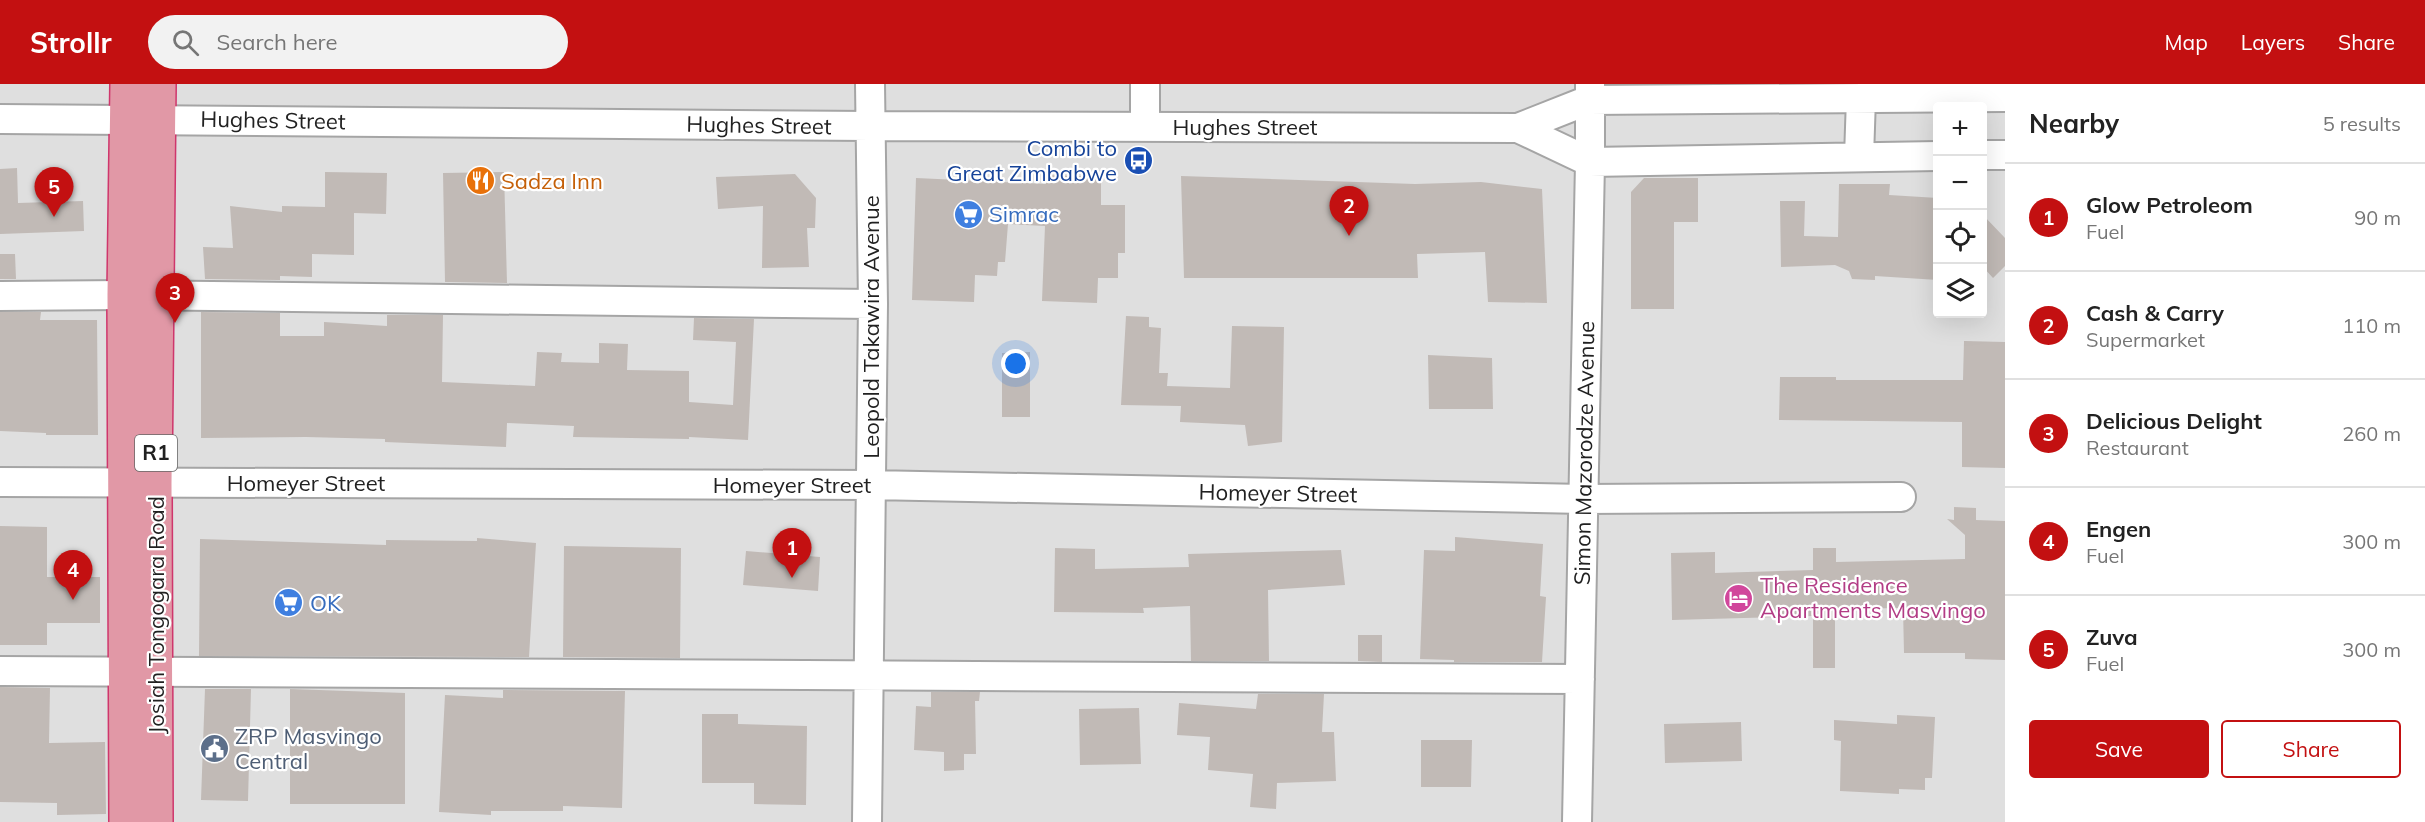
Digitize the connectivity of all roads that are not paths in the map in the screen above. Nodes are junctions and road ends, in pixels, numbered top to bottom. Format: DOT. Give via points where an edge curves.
graph roads {
  1 [pos="127,84"];
  2 [pos="159,84"];
  3 [pos="870,84"];
  4 [pos="1145,84"];
  5 [pos="1590,92"];
  6 [pos="2005,97"];
  7 [pos="1860,98"];
  8 [pos="0,119"];
  9 [pos="126,119"];
  10 [pos="160,119"];
  11 [pos="870,126"];
  12 [pos="1145,127"];
  13 [pos="1518,128"];
  14 [pos="2005,155"];
  15 [pos="1933,156"];
  16 [pos="1987,156"];
  17 [pos="1860,157"];
  18 [pos="1590,162"];
  19 [pos="124,295"];
  20 [pos="0,296"];
  21 [pos="873,304"];
  22 [pos="0,482"];
  23 [pos="141,483"];
  24 [pos="871,485"];
  25 [pos="1900,497"];
  26 [pos="1584,499"];
  27 [pos="0,671"];
  28 [pos="141,673"];
  29 [pos="868,675"];
  30 [pos="1580,679"];
  31 [pos="126,822"];
  32 [pos="156,822"];
  33 [pos="867,822"];
  34 [pos="1577,822"];
  1 -- 9 [label="highway, Josiah Tongogara Road / R1"];
  2 -- 10 [label="highway, Josiah Tongogara Road / R1"];
  3 -- 11 [label="street, Leopold Takawira Avenue"];
  4 -- 12 [label="street"];
  5 -- 7 [label="street"];
  5 -- 13 [label="street"];
  5 -- 18 [label="street, Simon Mazorodze Avenue"];
  6 -- 7 [label="street"];
  7 -- 17 [label="street"];
  8 -- 9 [label="street, Hughes Street"];
  9 -- 10 [label="street, Hughes Street"];
  9 -- 19 [label="highway, Josiah Tongogara Road / R1"];
  10 -- 11 [label="street, Hughes Street"];
  10 -- 23 [label="highway, Josiah Tongogara Road / R1"];
  11 -- 12 [label="street, Hughes Street"];
  11 -- 21 [label="street, Leopold Takawira Avenue"];
  12 -- 13 [label="street, Hughes Street"];
  13 -- 18 [label="street"];
  14 -- 16 [label="street"];
  15 -- 17 [label="street"];
  17 -- 18 [label="street"];
  18 -- 26 [label="street, Simon Mazorodze Avenue"];
  19 -- 20 [label="street"];
  19 -- 21 [label="street"];
  19 -- 23 [label="highway, Josiah Tongogara Road / R1"];
  21 -- 24 [label="street, Leopold Takawira Avenue"];
  22 -- 23 [label="street, Homeyer Street"];
  23 -- 24 [label="street, Homeyer Street"];
  23 -- 28 [label="highway, Josiah Tongogara Road / R1"];
  24 -- 26 [label="street, Homeyer Street"];
  24 -- 29 [label="street, Leopold Takawira Avenue"];
  25 -- 26 [label="street, Homeyer Street"];
  26 -- 30 [label="street, Simon Mazorodze Avenue"];
  27 -- 28 [label="street"];
  28 -- 29 [label="street"];
  28 -- 31 [label="highway, Josiah Tongogara Road / R1"];
  28 -- 32 [label="highway, Josiah Tongogara Road / R1"];
  29 -- 30 [label="street"];
  29 -- 33 [label="street, Leopold Takawira Avenue"];
  30 -- 34 [label="street, Simon Mazorodze Avenue"];
}
